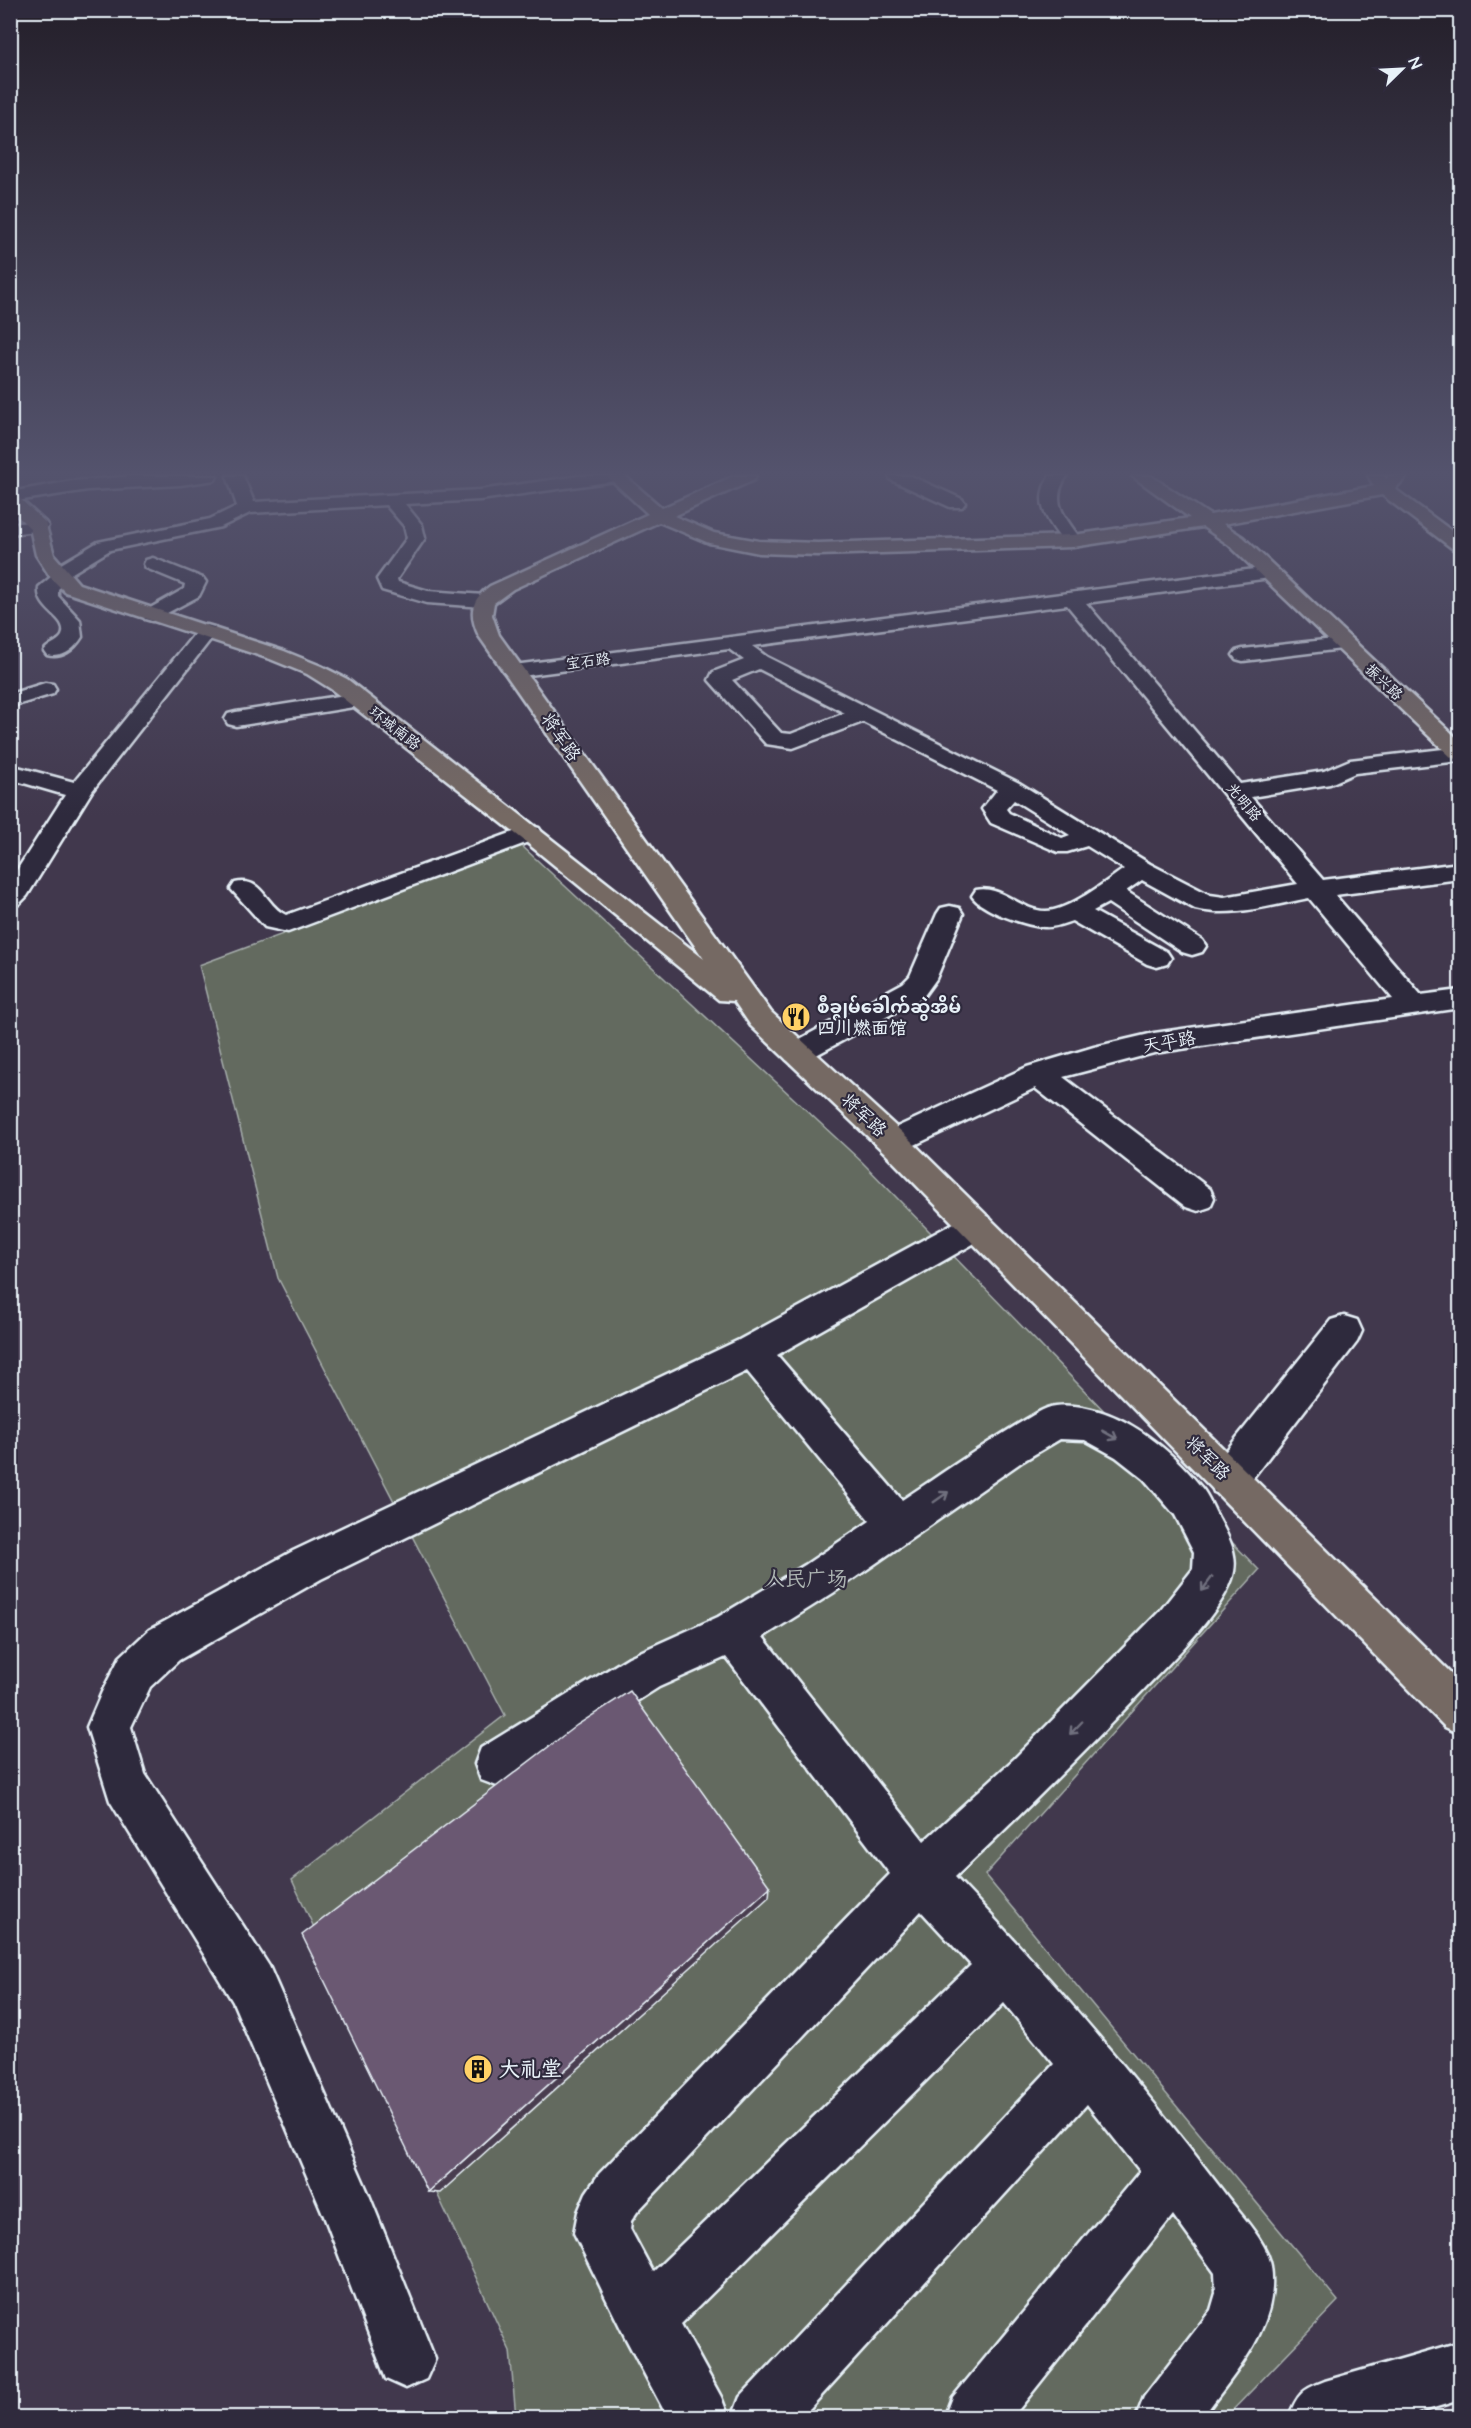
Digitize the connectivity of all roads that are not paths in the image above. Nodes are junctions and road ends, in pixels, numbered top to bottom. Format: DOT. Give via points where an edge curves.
graph roads {
  1 [pos="49,589"];
  2 [pos="76,589"];
  3 [pos="193,589"];
  4 [pos="400,589"];
  5 [pos="500,589"];
  6 [pos="1141,589"];
  7 [pos="1287,589"];
  8 [pos="1072,598"];
  9 [pos="484,601"];
  10 [pos="152,615"];
  11 [pos="207,631"];
  12 [pos="732,642"];
  13 [pos="1343,644"];
  14 [pos="54,651"];
  15 [pos="1243,655"];
  16 [pos="760,661"];
  17 [pos="513,671"];
  18 [pos="45,689"];
  19 [pos="358,700"];
  20 [pos="10,701"];
  21 [pos="862,714"];
  22 [pos="236,719"];
  23 [pos="1461,753"];
  24 [pos="10,772"];
  25 [pos="79,791"];
  26 [pos="1235,792"];
  27 [pos="530,832"];
  28 [pos="1141,869"];
  29 [pos="1461,871"];
  30 [pos="244,889"];
  31 [pos="1317,889"];
  32 [pos="1108,891"];
  33 [pos="673,894"];
  34 [pos="985,896"];
  35 [pos="10,898"];
  36 [pos="1073,911"];
  37 [pos="632,914"];
  38 [pos="950,914"];
  39 [pos="1192,946"];
  40 [pos="1158,958"];
  41 [pos="1461,999"];
  42 [pos="1414,1006"];
  43 [pos="761,1019"];
  44 [pos="798,1053"];
  45 [pos="1038,1074"];
  46 [pos="893,1142"];
  47 [pos="1198,1198"];
  48 [pos="977,1226"];
  49 [pos="1344,1331"];
  50 [pos="752,1351"];
  51 [pos="1192,1443"];
  52 [pos="1158,1467"];
  53 [pos="1228,1479"];
  54 [pos="899,1526"];
  55 [pos="733,1632"];
  56 [pos="1461,1712"];
  57 [pos="497,1764"];
  58 [pos="921,1876"];
  59 [pos="1006,1966"];
  60 [pos="1088,2065"];
  61 [pos="1174,2171"];
  62 [pos="646,2319"];
  63 [pos="406,2359"];
  64 [pos="1461,2371"];
  65 [pos="700,2418"];
  66 [pos="761,2418"];
  67 [pos="974,2418"];
  68 [pos="1165,2418"];
  69 [pos="1317,2418"];
  1 -- 14 [label="street" via="53,604 71,624 72,637 67,646"];
  2 -- 10 [label="main road, 环城南路"];
  3 -- 10 [label="street"];
  4 -- 9 [label="street" via="427,597"];
  5 -- 9 [label="main road"];
  6 -- 8 [label="street, 宝石路"];
  7 -- 13 [label="main road, 振兴路"];
  8 -- 12 [label="street, 宝石路"];
  8 -- 26 [label="street, 光明路"];
  9 -- 17 [label="main road, 将军路" via="482,624"];
  10 -- 11 [label="main road, 环城南路"];
  11 -- 19 [label="main road, 环城南路" via="315,670"];
  11 -- 25 [label="street"];
  12 -- 16 [label="street"];
  12 -- 17 [label="street, 宝石路"];
  13 -- 15 [label="street"];
  13 -- 23 [label="main road, 振兴路"];
  16 -- 21 [label="street"];
  16 -- 21 [label="street" via="720,680 774,739 793,741"];
  17 -- 33 [label="main road, 将军路"];
  18 -- 20 [label="street"];
  19 -- 22 [label="street"];
  19 -- 27 [label="main road, 环城南路"];
  21 -- 28 [label="street" via="1011,788 994,809 1000,818 1058,845 1090,836"];
  23 -- 26 [label="street" via="1350,767 1330,777"];
  24 -- 25 [label="street"];
  25 -- 35 [label="street"];
  26 -- 31 [label="street, 光明路"];
  27 -- 30 [label="street" via="288,924 274,921"];
  27 -- 37 [label="main road, 环城南路"];
  28 -- 31 [label="street" via="1204,903 1224,905"];
  28 -- 32 [label="street"];
  29 -- 31 [label="street"];
  31 -- 42 [label="street, 光明路"];
  32 -- 36 [label="street"];
  32 -- 39 [label="street"];
  33 -- 37 [label="main road" via="660,908"];
  33 -- 43 [label="main road, 将军路"];
  34 -- 36 [label="street" via="1027,915 1048,919"];
  36 -- 40 [label="street"];
  37 -- 43 [label="main road, 环城南路"];
  38 -- 44 [label="street" via="922,979 913,990"];
  41 -- 42 [label="street, 天平路"];
  42 -- 45 [label="street, 天平路" via="1154,1044"];
  43 -- 44 [label="main road, 将军路"];
  44 -- 46 [label="main road, 将军路"];
  45 -- 46 [label="street, 天平路"];
  45 -- 47 [label="street"];
  46 -- 48 [label="main road, 将军路"];
  48 -- 50 [label="street"];
  48 -- 51 [label="main road, 将军路"];
  49 -- 53 [label="street"];
  50 -- 54 [label="street"];
  50 -- 63 [label="street" via="307,1564 164,1645 135,1672 109,1727 126,1785 251,1984 350,2214"];
  51 -- 52 [label="street"];
  51 -- 53 [label="main road, 将军路"];
  54 -- 52 [label="street, one-way" via="1055,1422 1090,1424 1129,1445"];
  52 -- 58 [label="street, one-way" via="1189,1502 1214,1550 1214,1576 1175,1626 1030,1775"];
  53 -- 56 [label="main road, 将军路"];
  54 -- 55 [label="street"];
  55 -- 57 [label="street" via="644,1672"];
  55 -- 58 [label="street"];
  58 -- 59 [label="street"];
  58 -- 62 [label="street" via="618,2193 605,2212 602,2233"];
  59 -- 60 [label="street"];
  59 -- 62 [label="street"];
  60 -- 61 [label="street"];
  60 -- 66 [label="street"];
  61 -- 67 [label="street"];
  61 -- 68 [label="street" via="1243,2264 1244,2293 1236,2324"];
  62 -- 65 [label="street"];
  64 -- 69 [label="street" via="1325,2410"];
}
